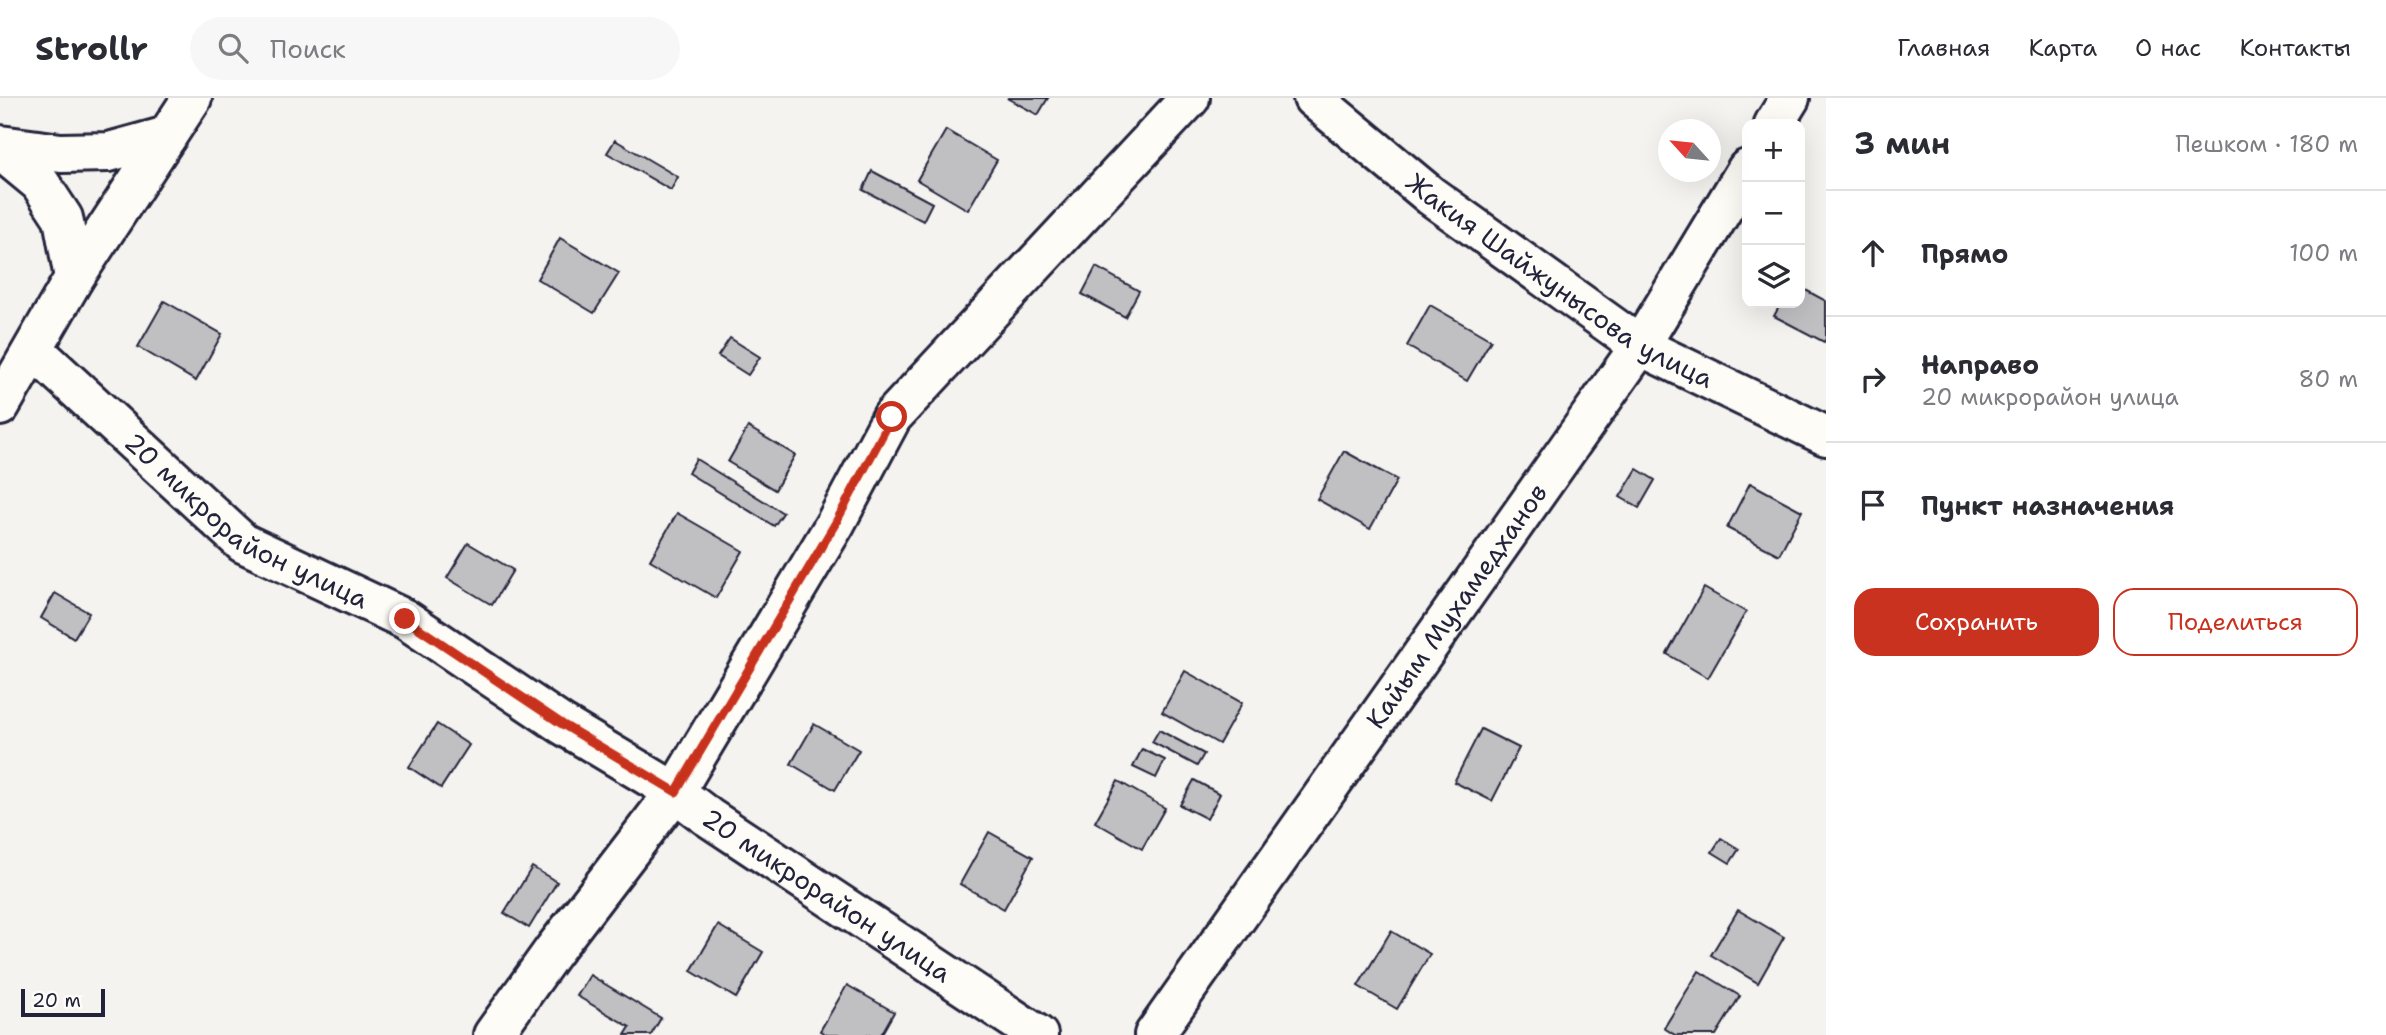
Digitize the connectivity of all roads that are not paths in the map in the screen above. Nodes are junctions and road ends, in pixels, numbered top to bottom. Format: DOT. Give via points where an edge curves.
graph roads {
  1 [pos="192,98"];
  2 [pos="1190,98"];
  3 [pos="1313,98"];
  4 [pos="1790,98"];
  5 [pos="1777,119"];
  6 [pos="167,136"];
  7 [pos="0,145"];
  8 [pos="0,150"];
  9 [pos="1742,177"];
  10 [pos="74,278"];
  11 [pos="1640,346"];
  12 [pos="34,350"];
  13 [pos="0,406"];
  14 [pos="1826,436"];
  15 [pos="676,792"];
  16 [pos="493,1035"];
  17 [pos="1038,1035"];
  18 [pos="1154,1035"];
  1 -- 6 [label="street"];
  2 -- 15 [label="street" via="892,417 835,524"];
  3 -- 11 [label="street, Жакия Шайжунысова улица" via="1431,196"];
  4 -- 5 [label="street"];
  6 -- 7 [label="street" via="109,152 61,153"];
  6 -- 10 [label="street"];
  8 -- 10 [label="street" via="40,183 63,218"];
  9 -- 11 [label="street, Кайым Мухамедханов"];
  10 -- 12 [label="street"];
  11 -- 14 [label="street, Жакия Шайжунысова улица"];
  11 -- 18 [label="street, Кайым Мухамедханов"];
  12 -- 13 [label="street"];
  12 -- 15 [label="street, 20 микрорайон улица" via="243,543 405,619 562,724"];
  15 -- 16 [label="street"];
  15 -- 17 [label="street, 20 микрорайон улица"];
}
